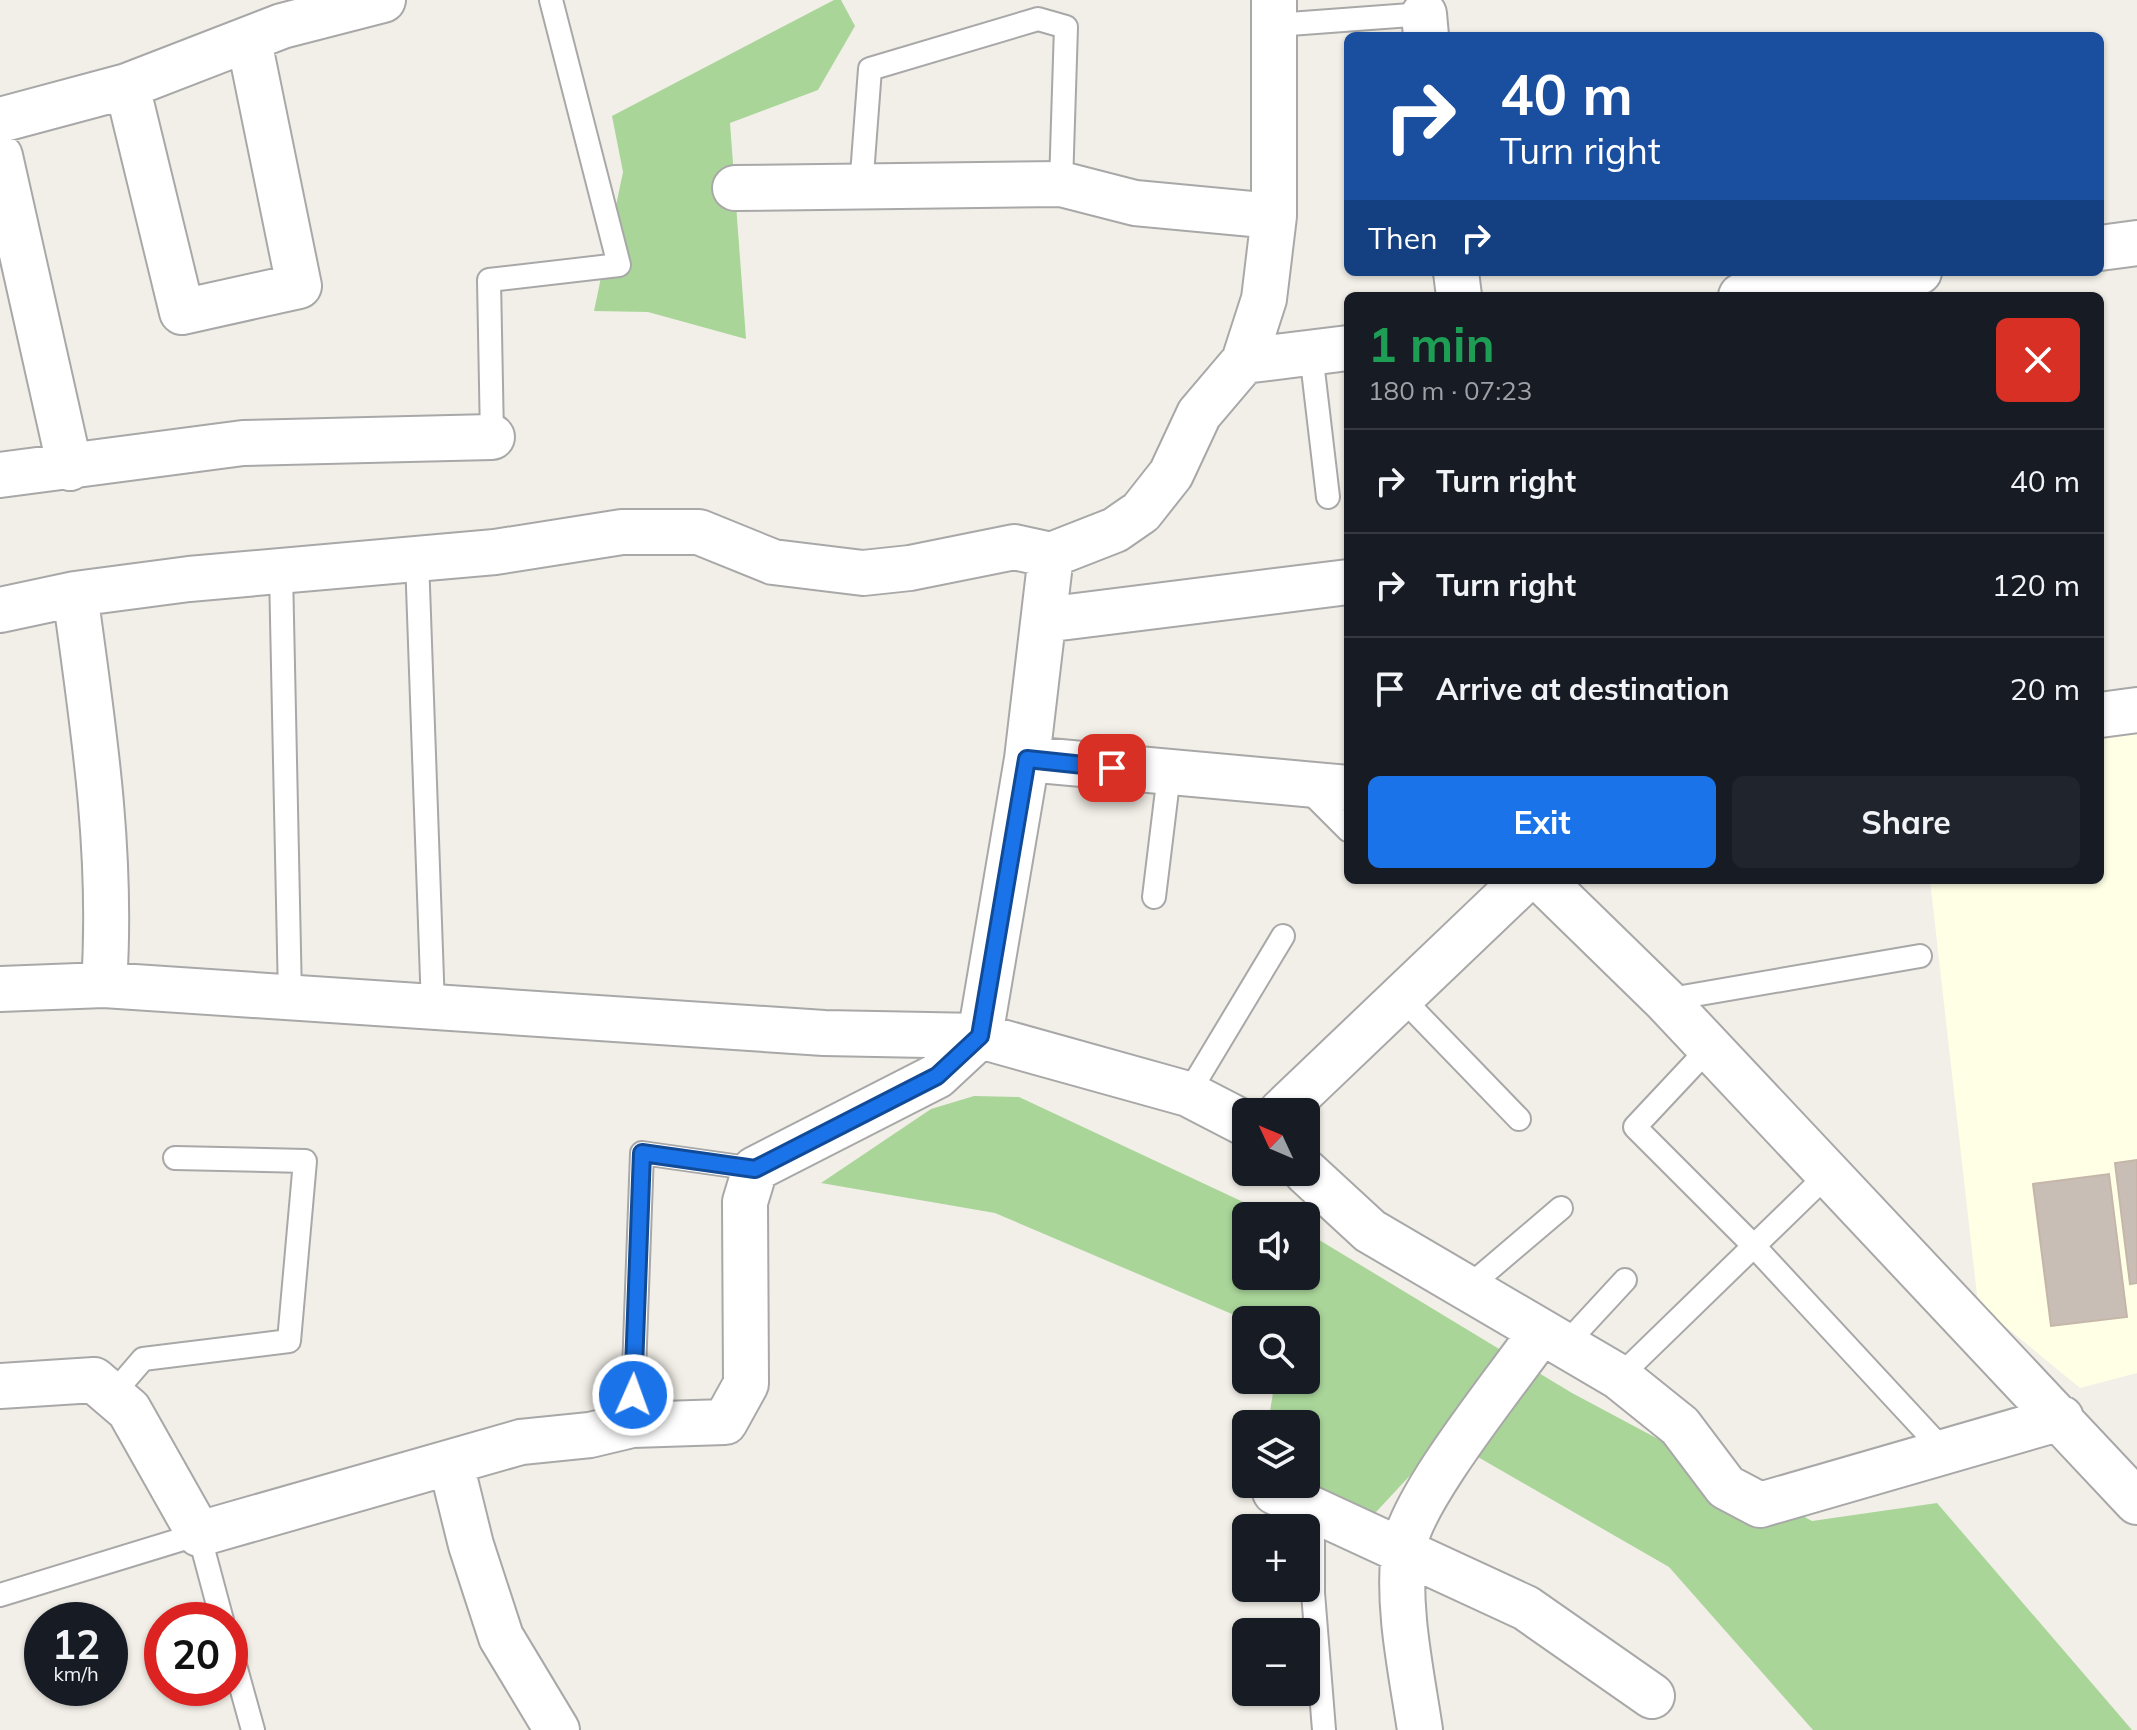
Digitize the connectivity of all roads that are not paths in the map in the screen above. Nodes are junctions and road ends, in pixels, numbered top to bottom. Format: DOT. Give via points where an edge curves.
graph roads {
  1 [pos="551,0"];
  2 [pos="377,1"];
  3 [pos="1275,12"];
  4 [pos="1424,17"];
  5 [pos="270,22"];
  6 [pos="127,86"];
  7 [pos="0,120"];
  8 [pos="0,156"];
  9 [pos="1061,184"];
  10 [pos="735,188"];
  11 [pos="861,188"];
  12 [pos="1274,216"];
  13 [pos="2137,243"];
  14 [pos="2104,247"];
  15 [pos="1878,276"];
  16 [pos="1768,292"];
  17 [pos="1330,350"];
  18 [pos="1244,361"];
  19 [pos="492,437"];
  20 [pos="70,468"];
  21 [pos="0,475"];
  22 [pos="1328,497"];
  23 [pos="1051,555"];
  24 [pos="417,559"];
  25 [pos="281,571"];
  26 [pos="1344,582"];
  27 [pos="75,594"];
  28 [pos="0,610"];
  29 [pos="1044,620"];
  30 [pos="2137,710"];
  31 [pos="2104,714"];
  32 [pos="1027,759"];
  33 [pos="1169,774"];
  34 [pos="1303,785"];
  35 [pos="1344,788"];
  36 [pos="1344,826"];
  37 [pos="1520,884"];
  38 [pos="1546,884"];
  39 [pos="1154,897"];
  40 [pos="1283,936"];
  41 [pos="1920,956"];
  42 [pos="104,985"];
  43 [pos="0,989"];
  44 [pos="290,997"];
  45 [pos="1402,998"];
  46 [pos="1665,1000"];
  47 [pos="433,1007"];
  48 [pos="980,1036"];
  49 [pos="1709,1048"];
  50 [pos="1188,1094"];
  51 [pos="1296,1098"];
  52 [pos="1232,1117"];
  53 [pos="1519,1119"];
  54 [pos="175,1158"];
  55 [pos="755,1169"];
  56 [pos="1829,1173"];
  57 [pos="1320,1185"];
  58 [pos="1561,1208"];
  59 [pos="1753,1245"];
  60 [pos="1625,1280"];
  61 [pos="1467,1288"];
  62 [pos="1553,1339"];
  63 [pos="1619,1377"];
  64 [pos="0,1386"];
  65 [pos="112,1395"];
  66 [pos="2061,1418"];
  67 [pos="632,1425"];
  68 [pos="1944,1451"];
  69 [pos="451,1464"];
  70 [pos="1294,1501"];
  71 [pos="2137,1502"];
  72 [pos="199,1534"];
  73 [pos="1404,1554"];
  74 [pos="0,1595"];
  75 [pos="217,1602"];
  76 [pos="1652,1696"];
  77 [pos="246,1706"];
  78 [pos="253,1730"];
  79 [pos="557,1730"];
  80 [pos="1324,1730"];
  81 [pos="1420,1730"];
  1 -- 19 [label="lane" via="619,265 489,280"];
  2 -- 5 [label="street"];
  3 -- 4 [label="lane"];
  3 -- 12 [label="street"];
  5 -- 6 [label="street"];
  5 -- 6 [label="street" via="299,286 182,312"];
  6 -- 7 [label="street"];
  8 -- 20 [label="street"];
  9 -- 11 [label="street"];
  9 -- 11 [label="lane" via="1066,27 1038,19 870,69"];
  9 -- 12 [label="street" via="1135,203"];
  10 -- 11 [label="street"];
  12 -- 18 [label="street" via="1264,299"];
  13 -- 14 [label="street"];
  15 -- 16 [label="street"];
  17 -- 18 [label="street"];
  17 -- 22 [label="lane"];
  18 -- 23 [label="street" via="1199,414 1171,474 1141,512 1115,530"];
  19 -- 20 [label="street" via="243,443"];
  20 -- 21 [label="street"];
  23 -- 24 [label="street" via="1014,547 863,573 773,562 699,532 622,532"];
  23 -- 29 [label="street"];
  24 -- 25 [label="street"];
  24 -- 47 [label="lane"];
  25 -- 27 [label="street"];
  25 -- 44 [label="lane"];
  26 -- 29 [label="street"];
  27 -- 28 [label="street"];
  27 -- 42 [label="street" via="98,759 107,879"];
  29 -- 32 [label="street"];
  30 -- 31 [label="street"];
  32 -- 33 [label="street"];
  32 -- 48 [label="street"];
  33 -- 34 [label="street"];
  33 -- 39 [label="lane"];
  34 -- 35 [label="street"];
  34 -- 36 [label="lane"];
  37 -- 45 [label="street"];
  38 -- 46 [label="street"];
  40 -- 50 [label="lane"];
  41 -- 46 [label="lane"];
  42 -- 43 [label="street"];
  42 -- 44 [label="street"];
  44 -- 47 [label="street"];
  45 -- 51 [label="street"];
  45 -- 53 [label="lane"];
  46 -- 49 [label="street"];
  47 -- 48 [label="street" via="824,1033"];
  48 -- 50 [label="street"];
  48 -- 55 [label="street" via="937,1076"];
  49 -- 56 [label="street"];
  49 -- 59 [label="lane" via="1635,1127"];
  50 -- 52 [label="street"];
  54 -- 65 [label="lane" via="305,1161 289,1341 143,1359"];
  55 -- 67 [label="street" via="745,1202 746,1384 725,1422"];
  55 -- 67 [label="lane" via="642,1153"];
  56 -- 59 [label="lane"];
  56 -- 66 [label="street"];
  57 -- 61 [label="street" via="1370,1231"];
  58 -- 61 [label="lane"];
  59 -- 63 [label="lane"];
  59 -- 68 [label="lane"];
  60 -- 62 [label="lane"];
  61 -- 62 [label="street"];
  62 -- 63 [label="street"];
  62 -- 73 [label="street" via="1414,1512"];
  63 -- 68 [label="street" via="1680,1426 1726,1487 1760,1505"];
  64 -- 65 [label="street" via="94,1380"];
  65 -- 72 [label="street" via="129,1410"];
  66 -- 68 [label="street"];
  66 -- 71 [label="street"];
  67 -- 69 [label="street" via="521,1442"];
  69 -- 72 [label="street"];
  69 -- 79 [label="street" via="501,1637"];
  70 -- 73 [label="street"];
  70 -- 80 [label="lane" via="1313,1593"];
  72 -- 74 [label="lane"];
  72 -- 75 [label="lane"];
  73 -- 76 [label="street" via="1526,1608"];
  73 -- 81 [label="street" via="1403,1617"];
  77 -- 78 [label="lane"];
}
